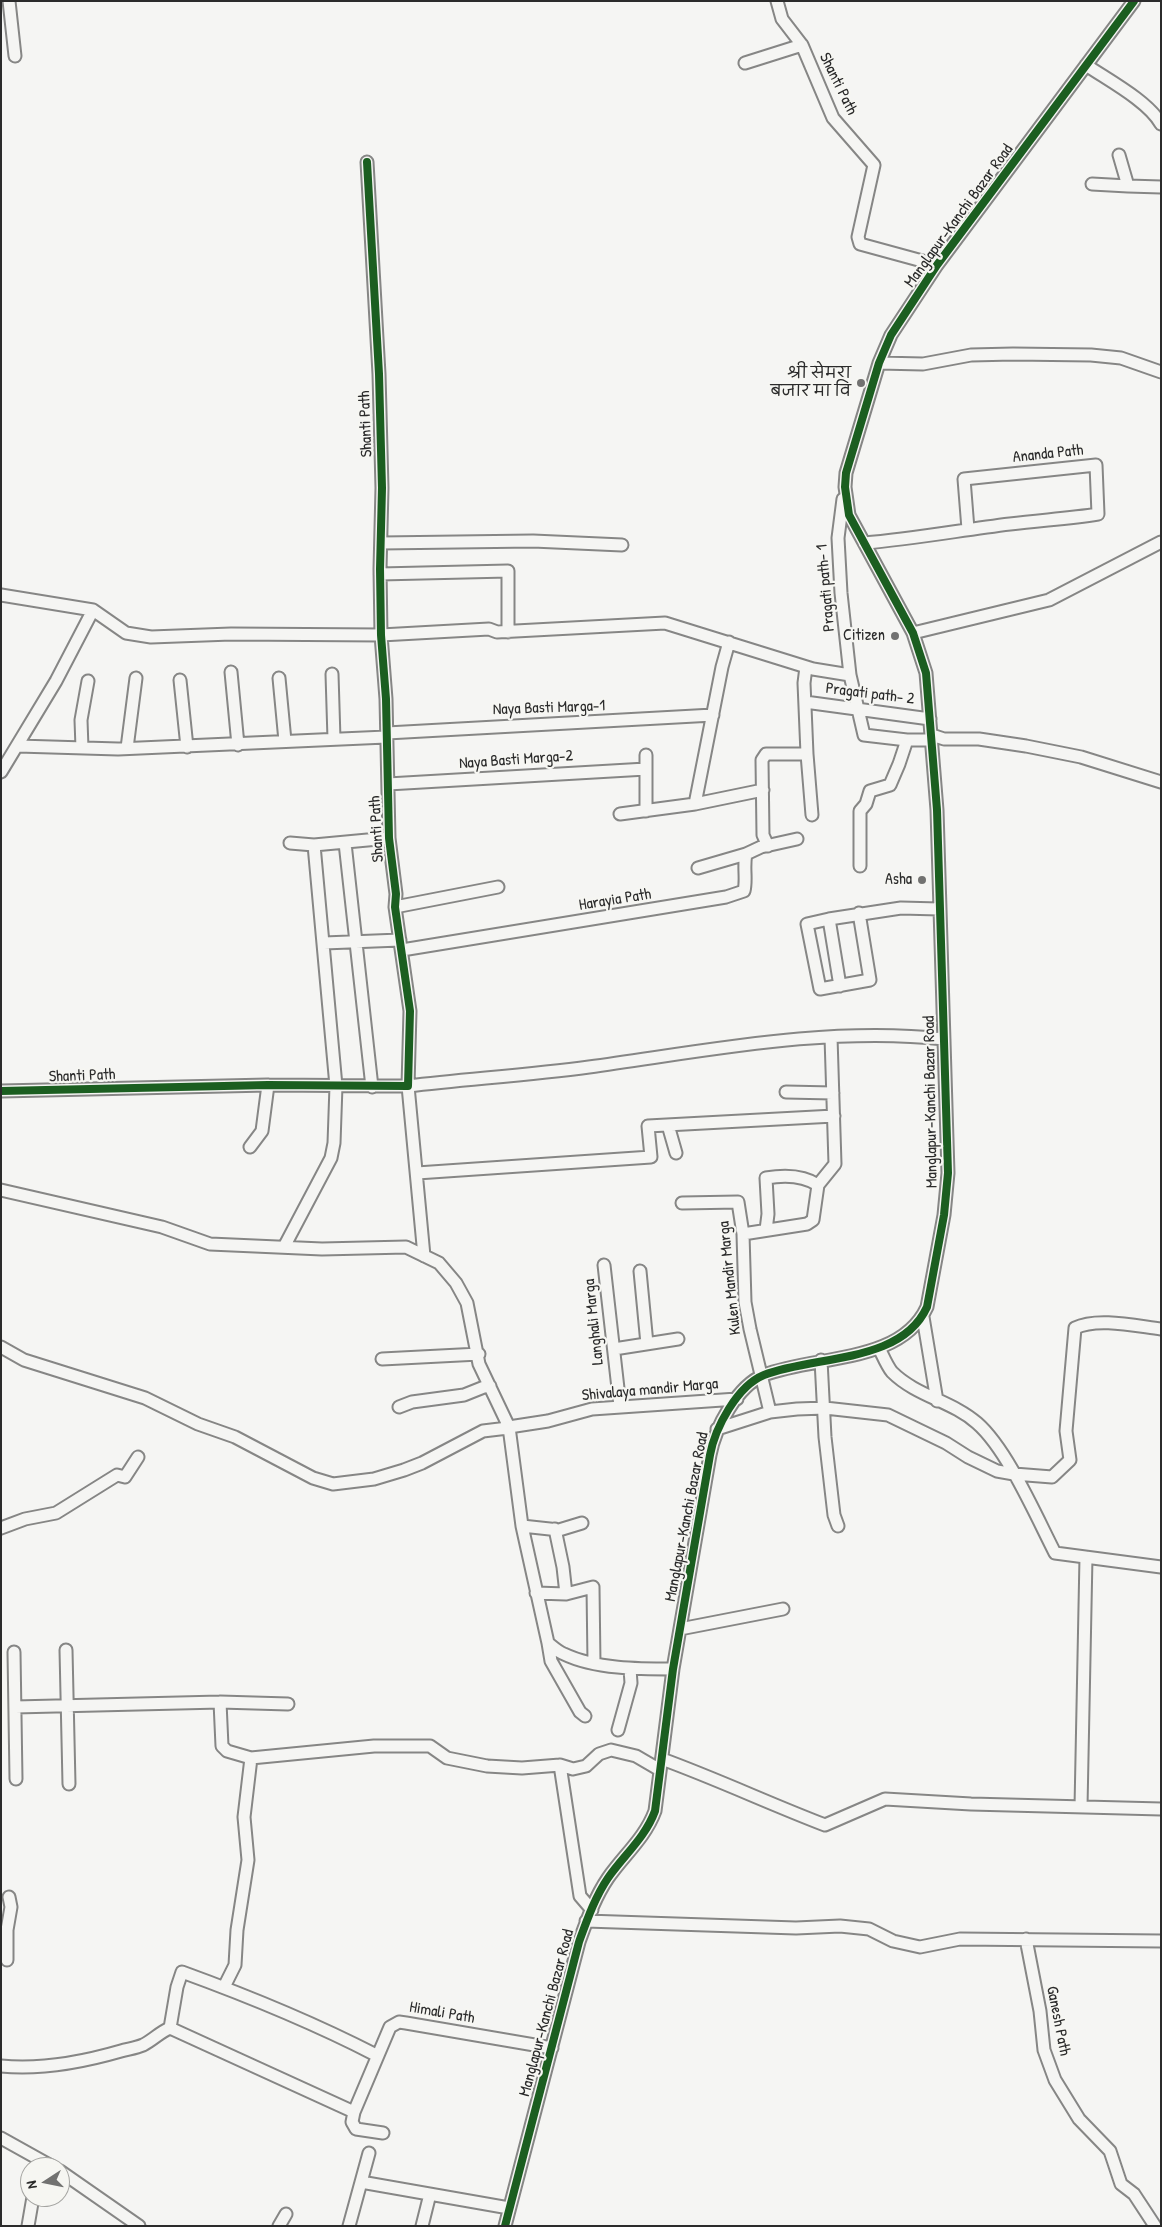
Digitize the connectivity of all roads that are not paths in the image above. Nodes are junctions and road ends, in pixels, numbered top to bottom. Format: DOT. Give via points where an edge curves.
graph roads {
  1 [pos="9,1"];
  2 [pos="777,1"];
  3 [pos="1134,1"];
  4 [pos="802,45"];
  5 [pos="15,56"];
  6 [pos="745,63"];
  7 [pos="1086,65"];
  8 [pos="1161,124"];
  9 [pos="1119,155"];
  10 [pos="367,162"];
  11 [pos="1092,184"];
  12 [pos="1128,186"];
  13 [pos="1161,187"];
  14 [pos="937,265"];
  15 [pos="879,363"];
  16 [pos="1161,372"];
  17 [pos="845,487"];
  18 [pos="968,530"];
  19 [pos="1161,542"];
  20 [pos="381,543"];
  21 [pos="864,543"];
  22 [pos="622,545"];
  23 [pos="380,574"];
  24 [pos="1,595"];
  25 [pos="93,610"];
  26 [pos="508,632"];
  27 [pos="913,633"];
  28 [pos="381,635"];
  29 [pos="729,642"];
  30 [pos="806,667"];
  31 [pos="231,672"];
  32 [pos="332,674"];
  33 [pos="850,675"];
  34 [pos="136,678"];
  35 [pos="279,678"];
  36 [pos="180,680"];
  37 [pos="88,681"];
  38 [pos="805,702"];
  39 [pos="857,710"];
  40 [pos="713,715"];
  41 [pos="930,719"];
  42 [pos="386,735"];
  43 [pos="932,737"];
  44 [pos="334,739"];
  45 [pos="906,740"];
  46 [pos="285,741"];
  47 [pos="238,744"];
  48 [pos="18,746"];
  49 [pos="187,747"];
  50 [pos="82,748"];
  51 [pos="127,748"];
  52 [pos="807,754"];
  53 [pos="646,755"];
  54 [pos="646,769"];
  55 [pos="1,772"];
  56 [pos="1161,782"];
  57 [pos="388,784"];
  58 [pos="763,790"];
  59 [pos="695,804"];
  60 [pos="646,811"];
  61 [pos="620,814"];
  62 [pos="812,814"];
  63 [pos="389,838"];
  64 [pos="797,839"];
  65 [pos="290,843"];
  66 [pos="345,843"];
  67 [pos="314,845"];
  68 [pos="768,846"];
  69 [pos="746,854"];
  70 [pos="860,866"];
  71 [pos="698,868"];
  72 [pos="498,887"];
  73 [pos="395,907"];
  74 [pos="939,909"];
  75 [pos="859,913"];
  76 [pos="829,919"];
  77 [pos="356,942"];
  78 [pos="324,943"];
  79 [pos="401,945"];
  80 [pos="840,986"];
  81 [pos="831,1037"];
  82 [pos="944,1038"];
  83 [pos="268,1085"];
  84 [pos="336,1086"];
  85 [pos="408,1086"];
  86 [pos="372,1087"];
  87 [pos="1,1091"];
  88 [pos="786,1092"];
  89 [pos="833,1093"];
  90 [pos="834,1116"];
  91 [pos="668,1125"];
  92 [pos="250,1147"];
  93 [pos="676,1153"];
  94 [pos="417,1173"];
  95 [pos="818,1185"];
  96 [pos="1,1190"];
  97 [pos="682,1203"];
  98 [pos="766,1230"];
  99 [pos="743,1234"];
  100 [pos="284,1246"];
  101 [pos="424,1256"];
  102 [pos="604,1265"];
  103 [pos="640,1270"];
  104 [pos="923,1317"];
  105 [pos="1161,1329"];
  106 [pos="678,1339"];
  107 [pos="647,1344"];
  108 [pos="1,1347"];
  109 [pos="880,1348"];
  110 [pos="614,1349"];
  111 [pos="479,1354"];
  112 [pos="382,1359"];
  113 [pos="821,1360"];
  114 [pos="762,1376"];
  115 [pos="490,1386"];
  116 [pos="737,1399"];
  117 [pos="937,1401"];
  118 [pos="620,1406"];
  119 [pos="398,1407"];
  120 [pos="825,1408"];
  121 [pos="770,1412"];
  122 [pos="508,1427"];
  123 [pos="717,1429"];
  124 [pos="138,1457"];
  125 [pos="1014,1474"];
  126 [pos="582,1523"];
  127 [pos="522,1526"];
  128 [pos="838,1526"];
  129 [pos="1,1528"];
  130 [pos="554,1529"];
  131 [pos="1086,1557"];
  132 [pos="1161,1567"];
  133 [pos="536,1593"];
  134 [pos="566,1594"];
  135 [pos="783,1609"];
  136 [pos="680,1629"];
  137 [pos="548,1643"];
  138 [pos="66,1650"];
  139 [pos="14,1652"];
  140 [pos="594,1663"];
  141 [pos="630,1669"];
  142 [pos="673,1669"];
  143 [pos="220,1702"];
  144 [pos="288,1704"];
  145 [pos="15,1707"];
  146 [pos="69,1707"];
  147 [pos="585,1716"];
  148 [pos="618,1730"];
  149 [pos="250,1758"];
  150 [pos="661,1764"];
  151 [pos="560,1765"];
  152 [pos="16,1779"];
  153 [pos="69,1784"];
  154 [pos="1081,1807"];
  155 [pos="1161,1809"];
  156 [pos="10,1897"];
  157 [pos="592,1910"];
  158 [pos="586,1921"];
  159 [pos="1026,1940"];
  160 [pos="1161,1941"];
  161 [pos="6,1960"];
  162 [pos="224,1987"];
  163 [pos="170,2028"];
  164 [pos="552,2048"];
  165 [pos="376,2055"];
  166 [pos="1,2066"];
  167 [pos="354,2112"];
  168 [pos="383,2133"];
  169 [pos="1,2138"];
  170 [pos="369,2153"];
  171 [pos="30,2157"];
  172 [pos="70,2180"];
  173 [pos="362,2182"];
  174 [pos="430,2194"];
  175 [pos="31,2207"];
  176 [pos="509,2208"];
  177 [pos="286,2214"];
  178 [pos="125,2222"];
  179 [pos="28,2226"];
  180 [pos="139,2226"];
  181 [pos="279,2226"];
  182 [pos="349,2226"];
  183 [pos="422,2226"];
  184 [pos="505,2226"];
  185 [pos="1155,2226"];
  1 -- 5 [label="street"];
  2 -- 4 [label="street, Shanti Path" via="782,19"];
  3 -- 7 [label="street, Manglapur-Kanchi Bazar Road"];
  4 -- 6 [label="street"];
  4 -- 14 [label="street, Shanti Path" via="834,118 874,165 858,237 860,244"];
  7 -- 8 [label="street" via="1143,104"];
  7 -- 14 [label="street, Manglapur-Kanchi Bazar Road"];
  9 -- 12 [label="street"];
  10 -- 20 [label="street, Shanti Path" via="379,374"];
  11 -- 12 [label="street"];
  12 -- 13 [label="street"];
  14 -- 15 [label="street, Manglapur-Kanchi Bazar Road" via="891,335"];
  15 -- 16 [label="street" via="923,364 971,356 1012,354 1091,354 1121,358"];
  15 -- 17 [label="street, Manglapur-Kanchi Bazar Road" via="849,460"];
  17 -- 21 [label="street, Manglapur-Kanchi Bazar Road" via="849,515"];
  17 -- 33 [label="street, Pragati path- 1" via="838,538"];
  18 -- 18 [label="street, Ananda Path" via="1098,514 1096,464 964,479"];
  18 -- 21 [label="street, Ananda Path"];
  19 -- 27 [label="street" via="1049,600"];
  20 -- 22 [label="street" via="533,541"];
  20 -- 23 [label="street, Shanti Path"];
  21 -- 27 [label="street, Manglapur-Kanchi Bazar Road"];
  23 -- 26 [label="street" via="508,571"];
  23 -- 28 [label="street, Shanti Path"];
  24 -- 25 [label="street"];
  25 -- 28 [label="street" via="126,633 151,637"];
  25 -- 48 [label="street"];
  26 -- 28 [label="street" via="489,629"];
  26 -- 29 [label="street" via="665,623"];
  27 -- 41 [label="street, Manglapur-Kanchi Bazar Road" via="926,673"];
  28 -- 42 [label="street, Shanti Path"];
  29 -- 30 [label="street"];
  29 -- 40 [label="street"];
  30 -- 33 [label="street"];
  30 -- 38 [label="street"];
  31 -- 47 [label="street"];
  32 -- 44 [label="street"];
  33 -- 39 [label="street, Pragati path- 1"];
  34 -- 51 [label="street"];
  35 -- 46 [label="street"];
  36 -- 49 [label="street"];
  37 -- 50 [label="street" via="81,720"];
  38 -- 39 [label="street, Pragati path- 2"];
  38 -- 52 [label="street"];
  39 -- 41 [label="street, Pragati path- 2"];
  39 -- 45 [label="street, Pragati path- 1" via="864,735"];
  40 -- 42 [label="street, Naya Basti Marga-1"];
  40 -- 59 [label="street"];
  41 -- 43 [label="street, Manglapur-Kanchi Bazar Road"];
  42 -- 44 [label="street, Naya Basti Marga-1"];
  42 -- 57 [label="street, Shanti Path"];
  43 -- 45 [label="street, Pragati path- 1"];
  43 -- 56 [label="street, Pragati path- 1" via="1026,746 1081,757"];
  43 -- 74 [label="street, Manglapur-Kanchi Bazar Road"];
  44 -- 46 [label="street, Naya Basti Marga-1"];
  45 -- 70 [label="street" via="890,785 870,791 866,804 860,810"];
  46 -- 47 [label="street, Naya Basti Marga-1"];
  47 -- 49 [label="street, Naya Basti Marga-1"];
  48 -- 50 [label="street, Naya Basti Marga-1"];
  48 -- 55 [label="street"];
  49 -- 51 [label="street, Naya Basti Marga-1"];
  50 -- 51 [label="street, Naya Basti Marga-1"];
  52 -- 58 [label="street" via="766,754 762,760"];
  52 -- 62 [label="street"];
  53 -- 54 [label="street"];
  54 -- 57 [label="street, Naya Basti Marga-2"];
  54 -- 60 [label="street"];
  57 -- 63 [label="street, Shanti Path"];
  58 -- 59 [label="street"];
  58 -- 68 [label="street" via="764,835"];
  59 -- 60 [label="street"];
  60 -- 61 [label="street"];
  63 -- 66 [label="street"];
  63 -- 73 [label="street, Shanti Path"];
  64 -- 68 [label="street"];
  65 -- 67 [label="street"];
  66 -- 67 [label="street"];
  66 -- 77 [label="street"];
  67 -- 78 [label="street"];
  68 -- 69 [label="street"];
  69 -- 71 [label="street"];
  69 -- 79 [label="street, Harayia Path" via="744,891 726,897"];
  72 -- 73 [label="street"];
  73 -- 79 [label="street, Shanti Path"];
  74 -- 75 [label="street" via="901,908"];
  74 -- 82 [label="street, Manglapur-Kanchi Bazar Road"];
  75 -- 76 [label="street"];
  75 -- 80 [label="street" via="870,980"];
  76 -- 80 [label="street"];
  76 -- 80 [label="street" via="807,924 820,989"];
  77 -- 78 [label="street"];
  77 -- 79 [label="street"];
  77 -- 86 [label="street"];
  78 -- 84 [label="street"];
  79 -- 85 [label="street, Shanti Path" via="410,1010"];
  81 -- 82 [label="street" via="889,1035"];
  81 -- 85 [label="street" via="735,1045 587,1067"];
  81 -- 89 [label="street"];
  82 -- 104 [label="street, Manglapur-Kanchi Bazar Road" via="948,1173 931,1292"];
  83 -- 84 [label="street, Shanti Path"];
  83 -- 87 [label="street, Shanti Path"];
  83 -- 92 [label="street" via="262,1131"];
  84 -- 86 [label="street, Shanti Path"];
  84 -- 100 [label="street" via="331,1158"];
  85 -- 86 [label="street, Shanti Path"];
  85 -- 94 [label="street"];
  88 -- 89 [label="street"];
  89 -- 90 [label="street"];
  90 -- 91 [label="street"];
  90 -- 95 [label="street" via="835,1164"];
  91 -- 93 [label="street"];
  91 -- 94 [label="street" via="648,1126 651,1157"];
  94 -- 101 [label="street"];
  95 -- 98 [label="street" via="814,1220"];
  95 -- 98 [label="street" via="811,1180 783,1175 766,1178"];
  96 -- 100 [label="street" via="162,1227 210,1244"];
  97 -- 99 [label="street, Kulen Mandir Marga" via="738,1202"];
  98 -- 99 [label="street"];
  99 -- 114 [label="street, Kulen Mandir Marga" via="746,1302"];
  100 -- 101 [label="street" via="322,1249 406,1247"];
  101 -- 111 [label="street" via="438,1263 456,1283 467,1303"];
  102 -- 110 [label="street, Langhali Marga"];
  103 -- 107 [label="street"];
  104 -- 109 [label="street, Manglapur-Kanchi Bazar Road" via="902,1337"];
  104 -- 117 [label="street"];
  105 -- 125 [label="street" via="1093,1323 1075,1328 1066,1431 1070,1460 1052,1476"];
  106 -- 107 [label="street"];
  107 -- 110 [label="street"];
  108 -- 122 [label="street, Shivalaya mandir Marga" via="24,1360 146,1398 198,1424 235,1437 313,1478 332,1484 374,1479 404,1470 483,1431"];
  109 -- 113 [label="street, Manglapur-Kanchi Bazar Road"];
  109 -- 117 [label="street" via="891,1370"];
  110 -- 118 [label="street, Langhali Marga"];
  111 -- 112 [label="street"];
  111 -- 115 [label="street" via="479,1364"];
  113 -- 114 [label="street, Manglapur-Kanchi Bazar Road"];
  113 -- 120 [label="street"];
  114 -- 116 [label="street, Manglapur-Kanchi Bazar Road"];
  114 -- 121 [label="street, Kulen Mandir Marga"];
  115 -- 119 [label="street" via="464,1395"];
  115 -- 122 [label="street"];
  116 -- 118 [label="street, Shivalaya mandir Marga" via="632,1408"];
  116 -- 123 [label="street, Manglapur-Kanchi Bazar Road"];
  117 -- 125 [label="street" via="963,1412 978,1424"];
  118 -- 122 [label="street, Shivalaya mandir Marga"];
  120 -- 121 [label="street"];
  120 -- 125 [label="street" via="888,1415 997,1471"];
  120 -- 128 [label="street" via="825,1437"];
  121 -- 123 [label="street"];
  122 -- 127 [label="street"];
  123 -- 136 [label="street, Manglapur-Kanchi Bazar Road"];
  124 -- 129 [label="street" via="125,1477 116,1476 56,1512"];
  125 -- 131 [label="street" via="1056,1553"];
  126 -- 130 [label="street"];
  127 -- 130 [label="street"];
  127 -- 133 [label="street"];
  130 -- 134 [label="street" via="564,1567"];
  131 -- 132 [label="street"];
  131 -- 154 [label="street"];
  133 -- 134 [label="street"];
  133 -- 137 [label="street"];
  134 -- 140 [label="street" via="593,1587"];
  135 -- 136 [label="street"];
  136 -- 142 [label="street, Manglapur-Kanchi Bazar Road"];
  137 -- 140 [label="street" via="564,1654"];
  137 -- 147 [label="street" via="551,1661"];
  138 -- 146 [label="street"];
  139 -- 145 [label="street"];
  140 -- 141 [label="street"];
  141 -- 142 [label="street"];
  141 -- 148 [label="street" via="631,1684"];
  142 -- 150 [label="street, Manglapur-Kanchi Bazar Road"];
  143 -- 144 [label="street"];
  143 -- 146 [label="street"];
  143 -- 149 [label="street" via="222,1746 227,1752"];
  145 -- 146 [label="street"];
  145 -- 152 [label="street"];
  146 -- 153 [label="street"];
  149 -- 151 [label="street" via="374,1746 430,1746 447,1758 487,1766"];
  149 -- 162 [label="street" via="244,1817 248,1860 235,1965"];
  150 -- 151 [label="street" via="611,1750 599,1754 586,1766 573,1769"];
  150 -- 154 [label="street" via="705,1775 825,1825 885,1799"];
  150 -- 157 [label="street, Manglapur-Kanchi Bazar Road" via="655,1811 649,1826 608,1879"];
  151 -- 157 [label="street" via="580,1896"];
  154 -- 155 [label="street"];
  156 -- 161 [label="street"];
  157 -- 158 [label="street, Manglapur-Kanchi Bazar Road"];
  158 -- 159 [label="street" via="796,1928 840,1926 870,1929 892,1941 920,1947 960,1939"];
  158 -- 164 [label="street, Manglapur-Kanchi Bazar Road"];
  159 -- 160 [label="street"];
  159 -- 185 [label="street, Ganesh Path" via="1044,2050 1055,2080 1079,2119 1110,2151 1122,2184 1134,2194"];
  162 -- 163 [label="street" via="182,1972"];
  162 -- 165 [label="street"];
  163 -- 166 [label="street" via="144,2044 100,2057 23,2068"];
  163 -- 167 [label="street"];
  164 -- 165 [label="street, Himali Path" via="398,2022 390,2026"];
  164 -- 176 [label="street, Manglapur-Kanchi Bazar Road"];
  165 -- 167 [label="street, Himali Path"];
  167 -- 168 [label="street" via="352,2122 356,2129"];
  169 -- 171 [label="street"];
  170 -- 173 [label="street"];
  172 -- 178 [label="street"];
  173 -- 174 [label="street"];
  173 -- 182 [label="street"];
  174 -- 176 [label="street"];
  174 -- 183 [label="street"];
  175 -- 179 [label="street"];
  176 -- 184 [label="street, Manglapur-Kanchi Bazar Road"];
  177 -- 181 [label="street"];
  178 -- 180 [label="street"];
}
